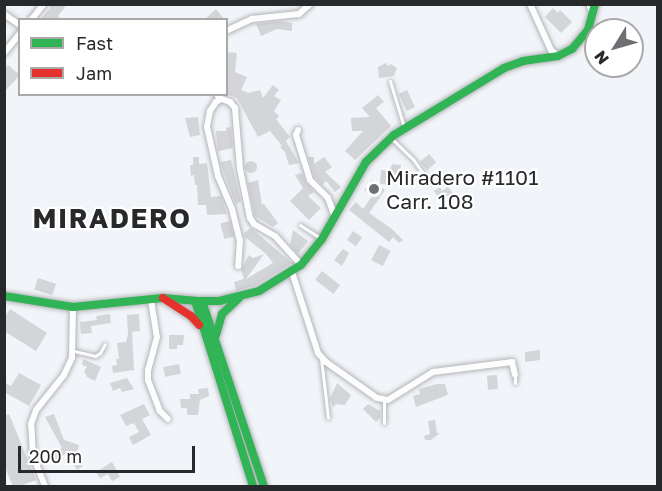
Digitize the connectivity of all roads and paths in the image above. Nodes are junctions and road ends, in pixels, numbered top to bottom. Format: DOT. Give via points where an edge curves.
graph roads {
  1 [pos="44,4"];
  2 [pos="310,4"];
  3 [pos="530,4"];
  4 [pos="586,4"];
  5 [pos="595,4"];
  6 [pos="4,14"];
  7 [pos="593,15"];
  8 [pos="33,18"];
  9 [pos="18,24"];
  10 [pos="228,30"];
  11 [pos="18,36"];
  12 [pos="4,53"];
  13 [pos="558,56"];
  14 [pos="390,81"];
  15 [pos="219,97"];
  16 [pos="405,128"];
  17 [pos="298,130"];
  18 [pos="391,138"];
  19 [pos="430,183"];
  20 [pos="335,218"];
  21 [pos="300,225"];
  22 [pos="322,239"];
  23 [pos="238,266"];
  24 [pos="301,266"];
  25 [pos="292,272"];
  26 [pos="4,296"];
  27 [pos="240,297"];
  28 [pos="163,298"];
  29 [pos="151,300"];
  30 [pos="198,301"];
  31 [pos="73,307"];
  32 [pos="205,335"];
  33 [pos="217,343"];
  34 [pos="105,344"];
  35 [pos="74,351"];
  36 [pos="321,357"];
  37 [pos="515,375"];
  38 [pos="515,383"];
  39 [pos="384,400"];
  40 [pos="328,418"];
  41 [pos="168,419"];
  42 [pos="384,423"];
  43 [pos="44,486"];
  44 [pos="253,486"];
  45 [pos="264,486"];
  1 -- 8 [label="street"];
  2 -- 10 [label="street" via="292,16 252,19"];
  3 -- 13 [label="street" via="551,50"];
  4 -- 7 [label="lane"];
  5 -- 7 [label="main road"];
  6 -- 9 [label="street"];
  7 -- 13 [label="main road" via="577,45"];
  11 -- 12 [label="street"];
  13 -- 16 [label="main road" via="504,68"];
  14 -- 16 [label="lane"];
  15 -- 23 [label="street" via="210,111 207,127 218,176 240,240"];
  15 -- 24 [label="street" via="235,108 240,169 250,218 275,236"];
  16 -- 18 [label="main road"];
  17 -- 20 [label="street" via="296,135 310,180 328,198"];
  18 -- 19 [label="lane"];
  18 -- 20 [label="main road" via="366,162"];
  20 -- 22 [label="main road"];
  21 -- 22 [label="lane"];
  22 -- 24 [label="main road"];
  24 -- 25 [label="main road"];
  25 -- 27 [label="main road"];
  25 -- 36 [label="street" via="311,337"];
  26 -- 31 [label="main road"];
  27 -- 30 [label="main road"];
  27 -- 33 [label="main road" via="218,321"];
  28 -- 29 [label="main road"];
  28 -- 30 [label="main road"];
  28 -- 32 [label="main road" via="191,316"];
  29 -- 31 [label="main road"];
  29 -- 41 [label="street" via="157,337 148,380 160,411"];
  30 -- 32 [label="main road"];
  30 -- 33 [label="main road"];
  31 -- 35 [label="street"];
  32 -- 44 [label="main road"];
  33 -- 45 [label="main road"];
  34 -- 35 [label="lane" via="95,356"];
  35 -- 43 [label="street" via="64,375 36,410 31,424 33,457"];
  36 -- 39 [label="street"];
  36 -- 40 [label="lane"];
  37 -- 38 [label="lane"];
  37 -- 39 [label="street" via="512,362 433,372"];
  39 -- 42 [label="lane"];
}
